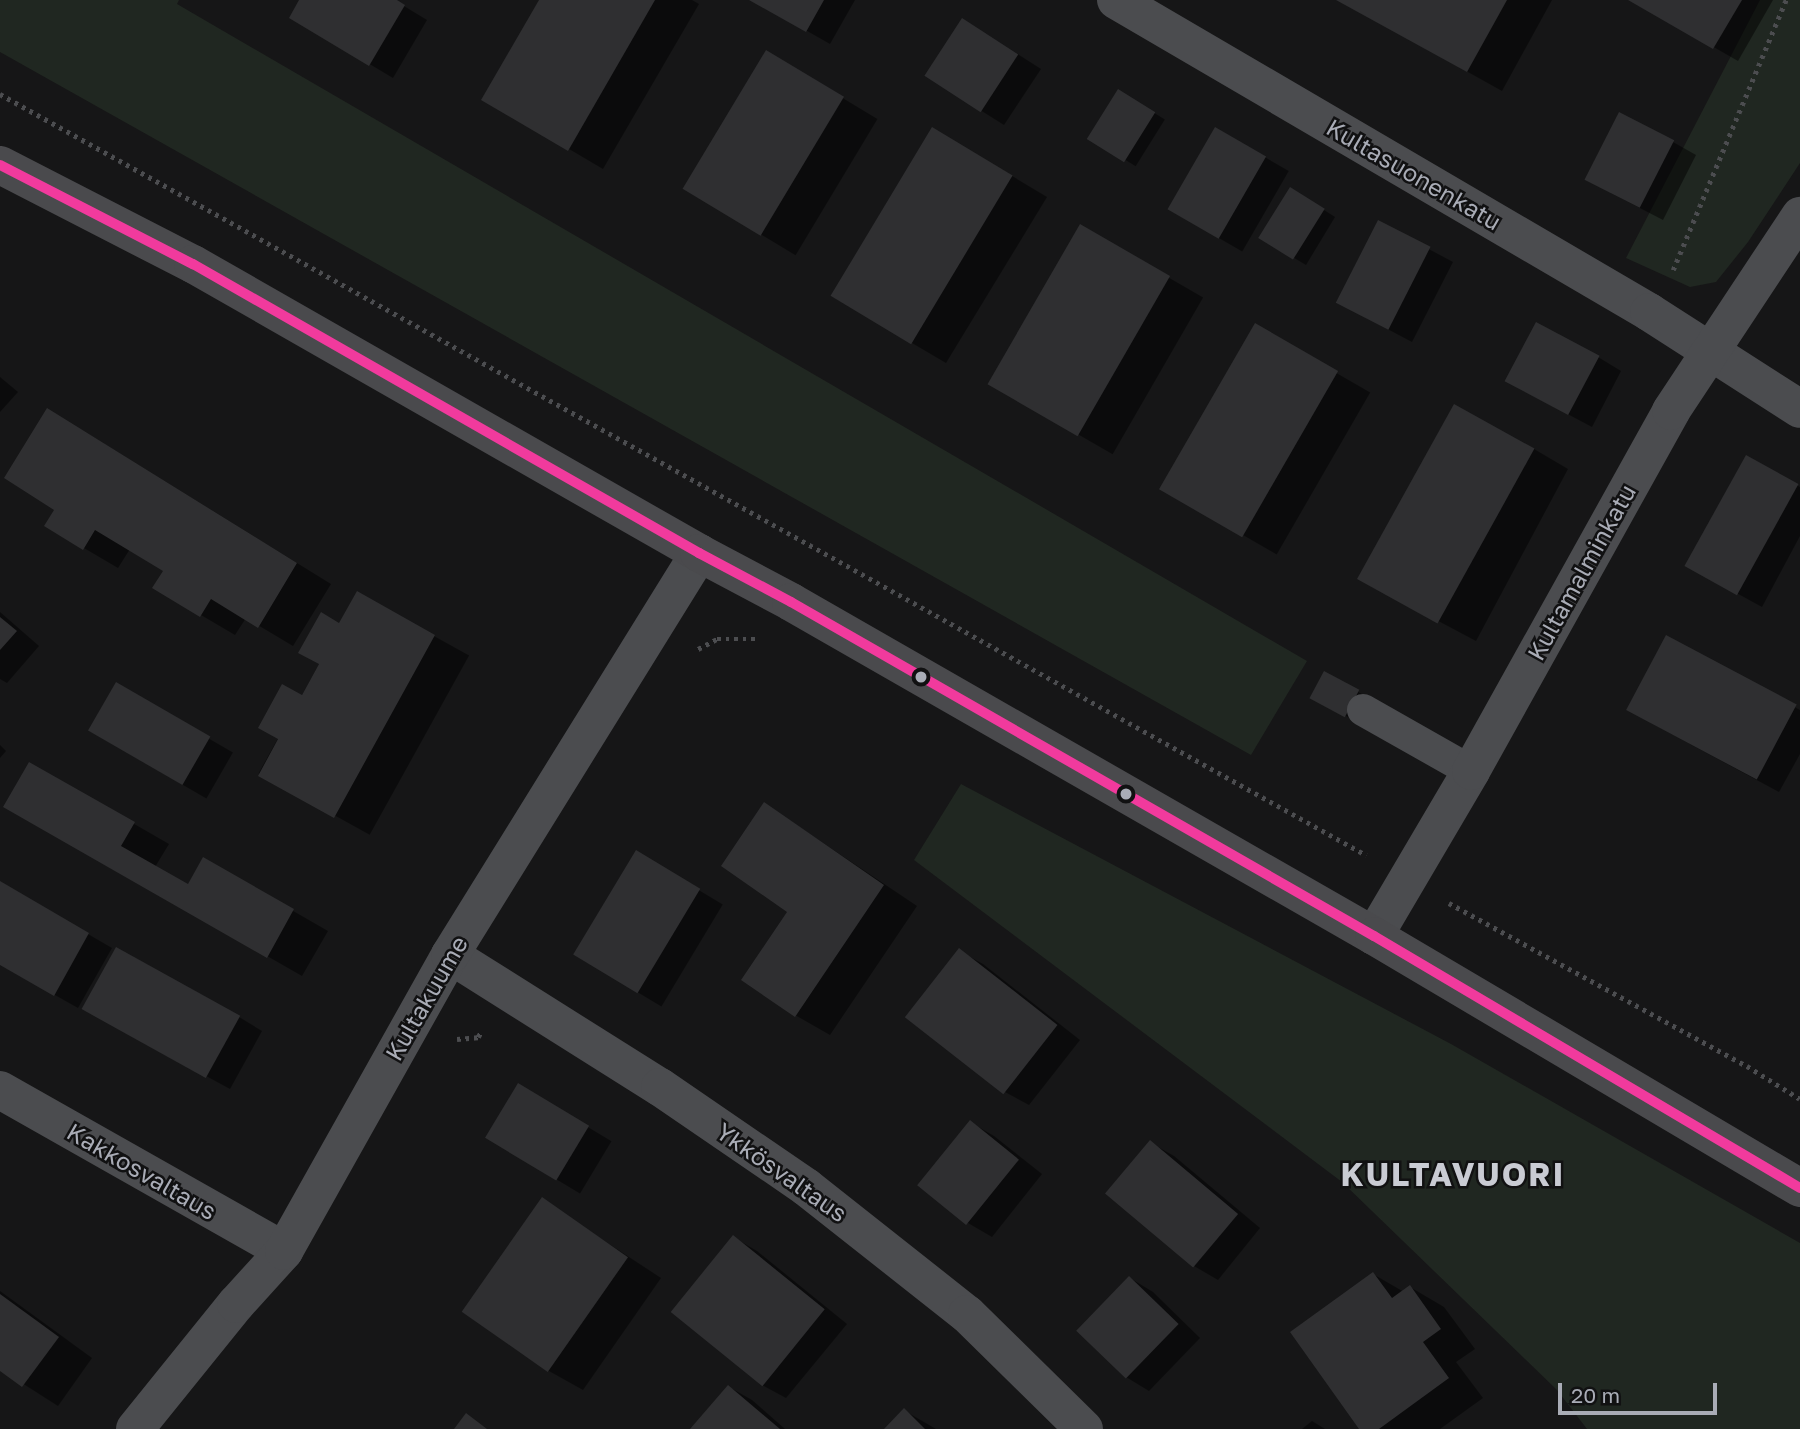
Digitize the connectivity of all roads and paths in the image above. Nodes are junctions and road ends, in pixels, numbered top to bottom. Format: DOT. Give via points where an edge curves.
graph roads {
  1 [pos="1116,0"];
  2 [pos="1786,0"];
  3 [pos="0,94"];
  4 [pos="0,165"];
  5 [pos="1800,216"];
  6 [pos="1674,267"];
  7 [pos="1710,349"];
  8 [pos="1800,409"];
  9 [pos="699,553"];
  10 [pos="1363,710"];
  11 [pos="1471,771"];
  12 [pos="1407,878"];
  13 [pos="1374,936"];
  14 [pos="450,956"];
  15 [pos="0,1090"];
  16 [pos="1800,1099"];
  17 [pos="1800,1188"];
  18 [pos="284,1251"];
  19 [pos="135,1429"];
  20 [pos="1084,1429"];
  1 -- 7 [label="street, Kultasuonenkatu"];
  2 -- 6 [label="path"];
  3 -- 12 [label="path"];
  4 -- 9 [label="street" via="193,264"];
  5 -- 7 [label="street, Kultamalminkatu"];
  7 -- 8 [label="street, Kultasuonenkatu"];
  7 -- 11 [label="street, Kultamalminkatu"];
  9 -- 13 [label="street"];
  9 -- 14 [label="street, Kultakuume"];
  10 -- 11 [label="lane"];
  11 -- 12 [label="street, Kultamalminkatu"];
  12 -- 13 [label="street, Kultamalminkatu"];
  12 -- 16 [label="path"];
  13 -- 17 [label="street"];
  14 -- 18 [label="street, Kultakuume"];
  14 -- 20 [label="street, Ykkösvaltaus" via="660,1087 817,1196 967,1314"];
  15 -- 18 [label="street, Kakkosvaltaus"];
  18 -- 19 [label="street, Kultakuume"];
}
